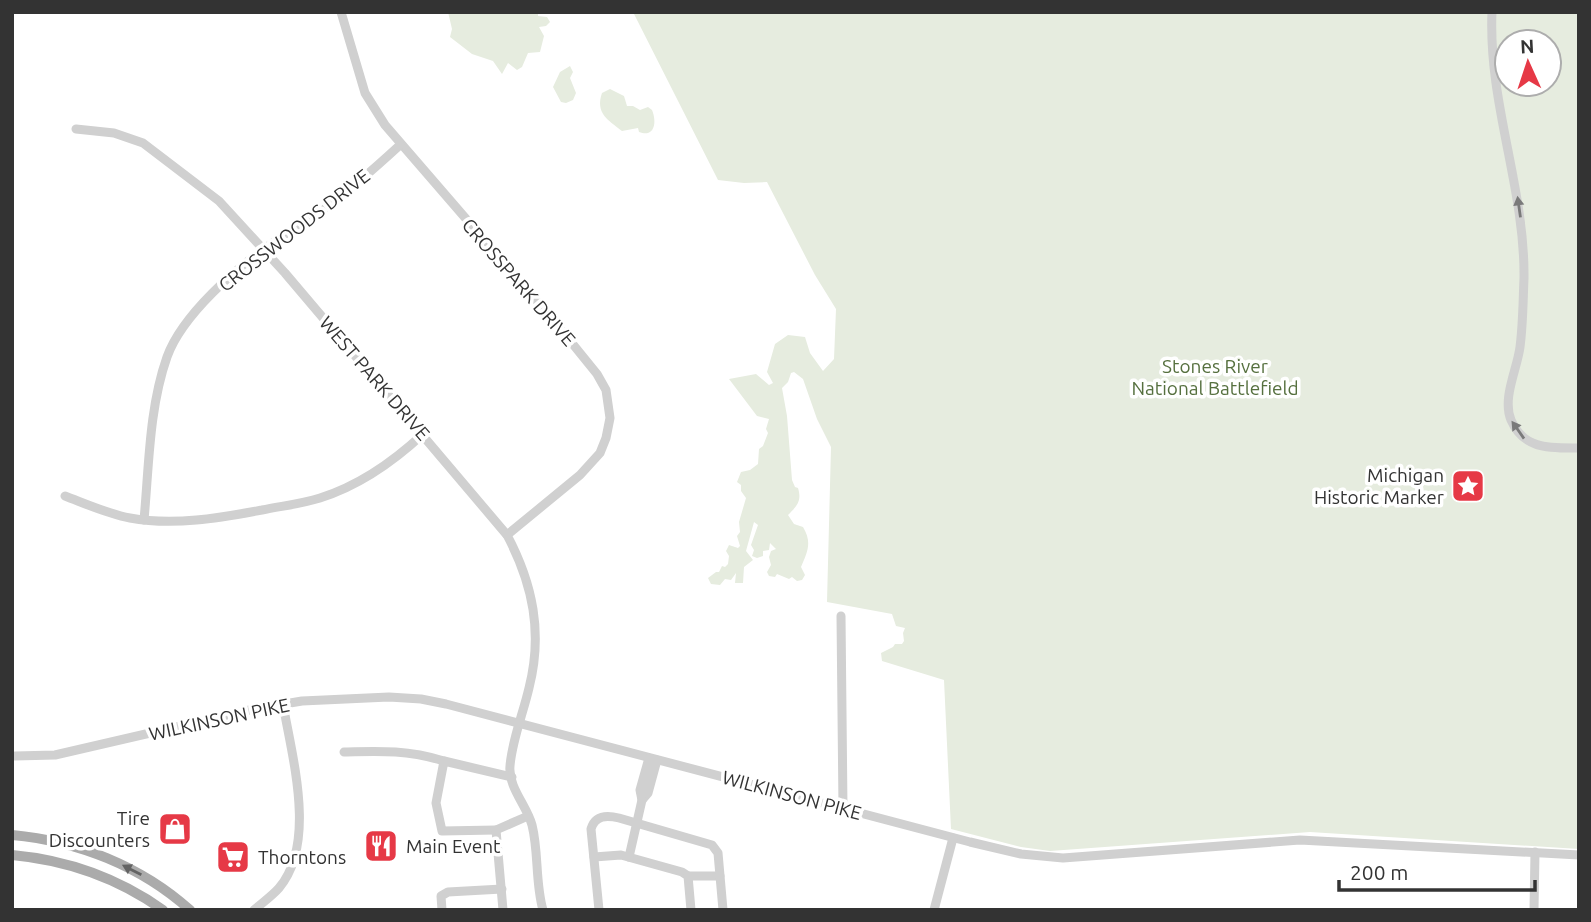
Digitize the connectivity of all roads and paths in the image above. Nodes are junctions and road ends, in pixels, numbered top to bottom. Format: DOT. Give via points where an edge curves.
graph roads {
  1 [pos="341,12"];
  2 [pos="1492,12"];
  3 [pos="76,129"];
  4 [pos="400,145"];
  5 [pos="264,250"];
  6 [pos="423,434"];
  7 [pos="1579,448"];
  8 [pos="65,496"];
  9 [pos="144,520"];
  10 [pos="507,535"];
  11 [pos="841,616"];
  12 [pos="283,704"];
  13 [pos="519,724"];
  14 [pos="344,752"];
  15 [pos="15,756"];
  16 [pos="653,759"];
  17 [pos="444,761"];
  18 [pos="512,777"];
  19 [pos="843,808"];
  20 [pos="528,816"];
  21 [pos="637,823"];
  22 [pos="496,830"];
  23 [pos="12,835"];
  24 [pos="42,838"];
  25 [pos="953,838"];
  26 [pos="1535,852"];
  27 [pos="12,855"];
  28 [pos="1579,855"];
  29 [pos="39,857"];
  30 [pos="594,857"];
  31 [pos="629,858"];
  32 [pos="688,876"];
  33 [pos="720,876"];
  34 [pos="502,890"];
  35 [pos="163,910"];
  36 [pos="190,910"];
  37 [pos="254,910"];
  38 [pos="442,910"];
  39 [pos="503,910"];
  40 [pos="543,910"];
  41 [pos="598,910"];
  42 [pos="691,910"];
  43 [pos="723,910"];
  44 [pos="934,910"];
  45 [pos="1534,910"];
  1 -- 4 [label="street, CROSSPARK DRIVE" via="365,93"];
  7 -- 2 [label="street, one-way" via="1526,442 1508,412 1520,345 1524,250 1496,92"];
  3 -- 5 [label="street, WEST PARK DRIVE" via="129,137 154,150 219,201"];
  4 -- 5 [label="street, CROSSWOODS DRIVE" via="323,211"];
  4 -- 10 [label="street, CROSSPARK DRIVE" via="550,316 597,374 608,398 609,426 600,453"];
  5 -- 6 [label="street, WEST PARK DRIVE"];
  5 -- 9 [label="street, CROSSWOODS DRIVE" via="190,317 168,354 156,403"];
  6 -- 9 [label="street" via="369,475 320,498 200,520"];
  6 -- 10 [label="street, WEST PARK DRIVE"];
  8 -- 9 [label="street"];
  10 -- 13 [label="street, WEST PARK DRIVE" via="528,581 537,628 532,677"];
  11 -- 19 [label="street"];
  12 -- 13 [label="street, WILKINSON PIKE" via="410,697"];
  12 -- 15 [label="street, WILKINSON PIKE" via="55,755"];
  12 -- 37 [label="street" via="299,828 280,887"];
  13 -- 16 [label="street, WILKINSON PIKE"];
  13 -- 18 [label="street, WEST PARK DRIVE"];
  14 -- 17 [label="street" via="398,751"];
  16 -- 19 [label="street, WILKINSON PIKE"];
  16 -- 21 [label="street"];
  17 -- 18 [label="street"];
  17 -- 22 [label="street" via="436,803 442,831"];
  18 -- 20 [label="street"];
  19 -- 25 [label="street, WILKINSON PIKE"];
  20 -- 22 [label="street"];
  20 -- 40 [label="street"];
  21 -- 30 [label="street" via="612,816 596,821 592,829"];
  21 -- 31 [label="street"];
  21 -- 33 [label="street" via="712,845 718,853"];
  22 -- 34 [label="street"];
  23 -- 24 [label="main road"];
  24 -- 29 [label="street"];
  36 -- 24 [label="main road, one-way" via="168,890 132,869"];
  25 -- 26 [label="street, WILKINSON PIKE" via="1053,858 1300,840"];
  25 -- 44 [label="street"];
  26 -- 28 [label="street, WILKINSON PIKE"];
  26 -- 45 [label="street"];
  27 -- 29 [label="main road"];
  29 -- 35 [label="main road" via="109,878"];
  30 -- 31 [label="street"];
  30 -- 41 [label="street"];
  31 -- 32 [label="street"];
  32 -- 33 [label="street"];
  32 -- 42 [label="street"];
  33 -- 43 [label="street"];
  34 -- 38 [label="street" via="448,892 441,896"];
  34 -- 39 [label="street"];
}
